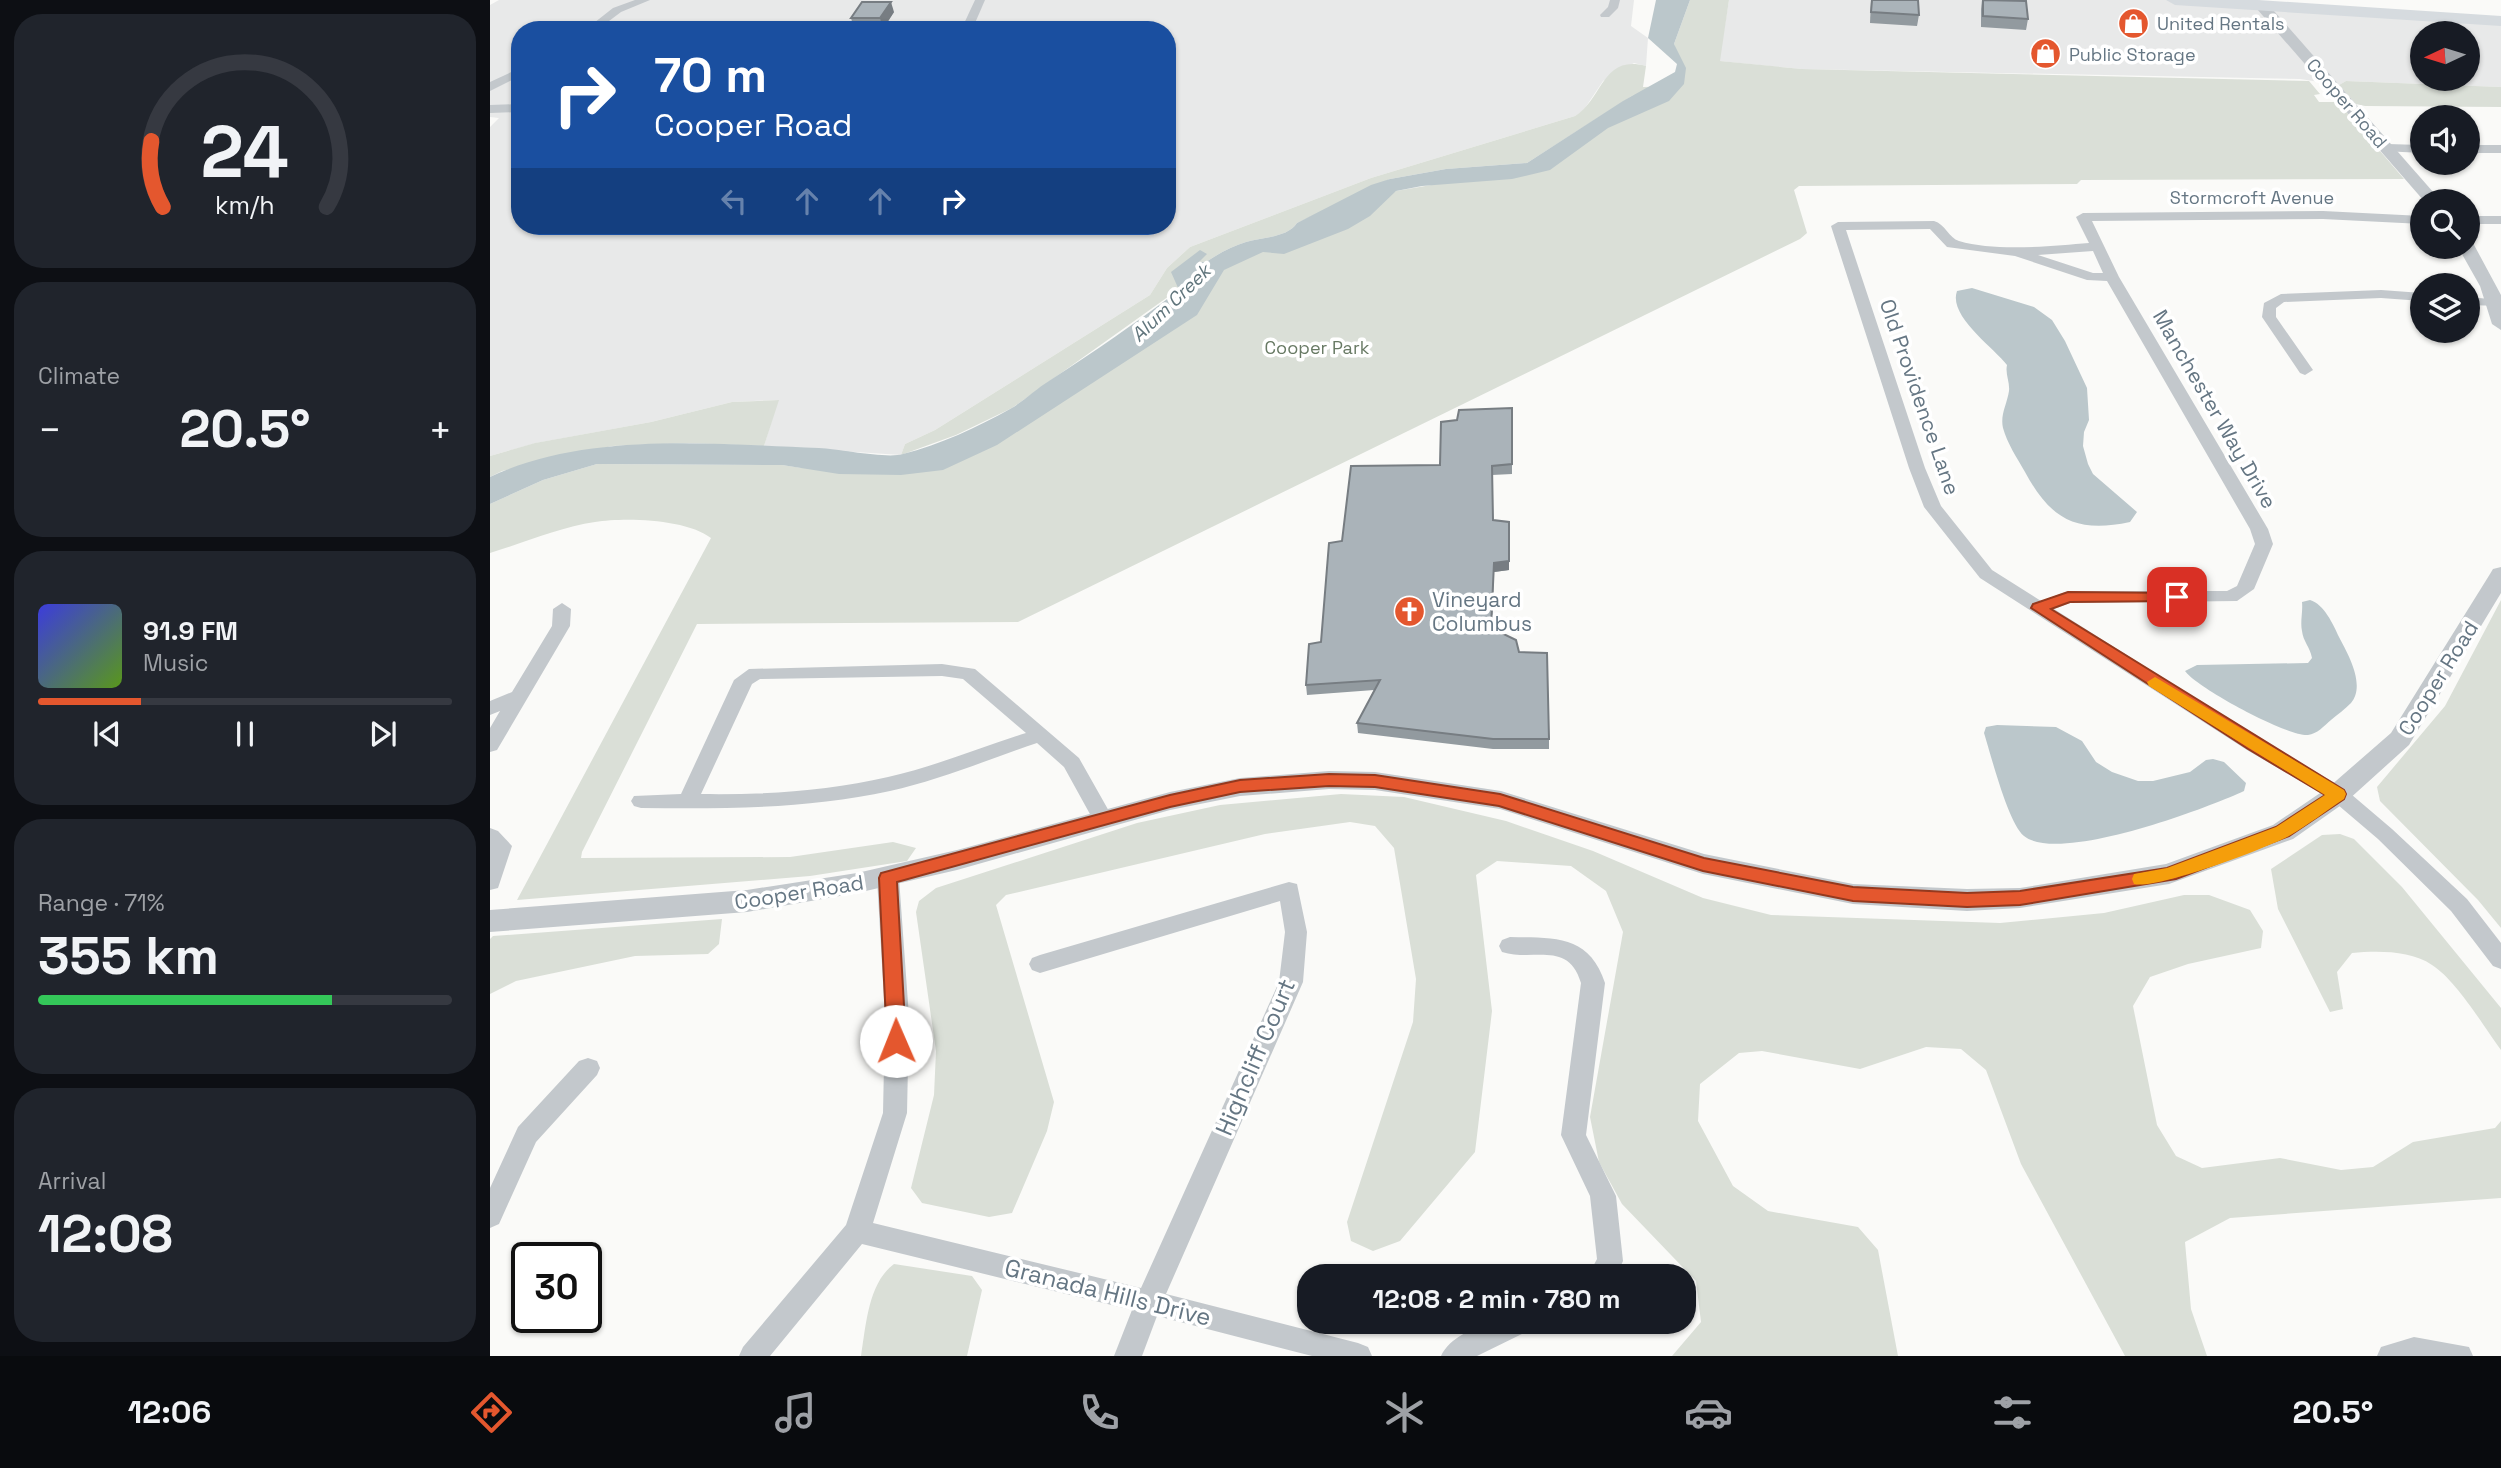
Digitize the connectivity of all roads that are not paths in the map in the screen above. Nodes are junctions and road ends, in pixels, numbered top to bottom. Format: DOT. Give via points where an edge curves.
graph roads {
  1 [pos="645,0"];
  2 [pos="980,0"];
  3 [pos="1615,0"];
  4 [pos="2175,0"];
  5 [pos="2261,3"];
  6 [pos="1605,15"];
  7 [pos="602,21"];
  8 [pos="970,21"];
  9 [pos="2501,21"];
  10 [pos="511,76"];
  11 [pos="490,87"];
  12 [pos="511,108"];
  13 [pos="490,109"];
  14 [pos="2387,149"];
  15 [pos="2410,149"];
  16 [pos="2480,149"];
  17 [pos="2501,149"];
  18 [pos="2422,189"];
  19 [pos="2083,217"];
  20 [pos="2410,219"];
  21 [pos="2480,220"];
  22 [pos="2501,220"];
  23 [pos="2098,247"];
  24 [pos="2017,252"];
  25 [pos="2474,259"];
  26 [pos="2112,276"];
  27 [pos="2410,297"];
  28 [pos="2480,302"];
  29 [pos="2496,303"];
  30 [pos="2501,324"];
  31 [pos="2305,370"];
  32 [pos="2501,574"];
  33 [pos="2039,608"];
  34 [pos="562,609"];
  35 [pos="517,697"];
  36 [pos="490,708"];
  37 [pos="1040,735"];
  38 [pos="490,745"];
  39 [pos="2338,794"];
  40 [pos="688,801"];
  41 [pos="641,802"];
  42 [pos="1103,820"];
  43 [pos="490,836"];
  44 [pos="888,878"];
  45 [pos="490,882"];
  46 [pos="490,921"];
  47 [pos="1510,946"];
  48 [pos="2501,960"];
  49 [pos="1040,964"];
  50 [pos="588,1068"];
  51 [pos="490,1216"];
  52 [pos="857,1231"];
  53 [pos="1608,1264"];
  54 [pos="1149,1301"];
  55 [pos="1492,1334"];
  56 [pos="753,1356"];
  57 [pos="1128,1356"];
  58 [pos="1358,1356"];
  59 [pos="1455,1356"];
  60 [pos="2391,1356"];
  61 [pos="2459,1356"];
  1 -- 7 [label="street"];
  2 -- 8 [label="street"];
  3 -- 6 [label="street"];
  4 -- 5 [label="main road"];
  5 -- 9 [label="main road"];
  5 -- 14 [label="street, Cooper Road"];
  10 -- 11 [label="street"];
  12 -- 13 [label="street"];
  14 -- 15 [label="street"];
  14 -- 18 [label="street, Cooper Road"];
  16 -- 17 [label="street"];
  19 -- 20 [label="street, Stormcroft Avenue" via="2323,215"];
  19 -- 23 [label="street, Manchester Way Drive"];
  21 -- 22 [label="street"];
  23 -- 24 [label="street"];
  23 -- 26 [label="street, Manchester Way Drive"];
  24 -- 26 [label="street" via="2092,277"];
  24 -- 33 [label="street, Old Providence Lane" via="1952,244 1934,225 1838,226 1933,507 1986,574"];
  25 -- 29 [label="street"];
  26 -- 33 [label="street, Manchester Way Drive" via="2264,544 2245,589 2231,597 2068,597"];
  27 -- 31 [label="street" via="2303,295 2281,298 2269,306 2269,317"];
  28 -- 29 [label="street"];
  29 -- 30 [label="street"];
  32 -- 39 [label="street, Cooper Road" via="2400,739"];
  33 -- 39 [label="street, Old Providence Lane"];
  34 -- 35 [label="street" via="561,626"];
  35 -- 36 [label="street"];
  35 -- 38 [label="street"];
  37 -- 40 [label="street" via="890,784 766,800"];
  37 -- 40 [label="street" via="968,673 756,673 744,680"];
  37 -- 42 [label="street" via="1072,764"];
  39 -- 42 [label="street, Cooper Road" via="2283,832 2169,874 2020,898 1967,900 1853,894 1726,869 1500,800 1375,781 1240,786"];
  39 -- 48 [label="street, Old Providence Lane" via="2459,905"];
  40 -- 41 [label="street"];
  42 -- 44 [label="street, Cooper Road"];
  43 -- 45 [label="street" via="501,846"];
  44 -- 46 [label="street, Cooper Road" via="747,901"];
  44 -- 52 [label="street" via="897,1017 895,1113"];
  47 -- 53 [label="street" via="1564,948 1590,968 1593,982 1573,1135 1604,1196"];
  49 -- 54 [label="street, Highcliff Court" via="1289,890 1296,932 1291,982"];
  50 -- 51 [label="street" via="527,1135"];
  52 -- 54 [label="street, Granada Hills Drive"];
  52 -- 56 [label="street"];
  54 -- 57 [label="street"];
  54 -- 58 [label="street, Granada Hills Drive"];
  55 -- 59 [label="street"];
  60 -- 61 [label="street" via="2414,1350"];
}
